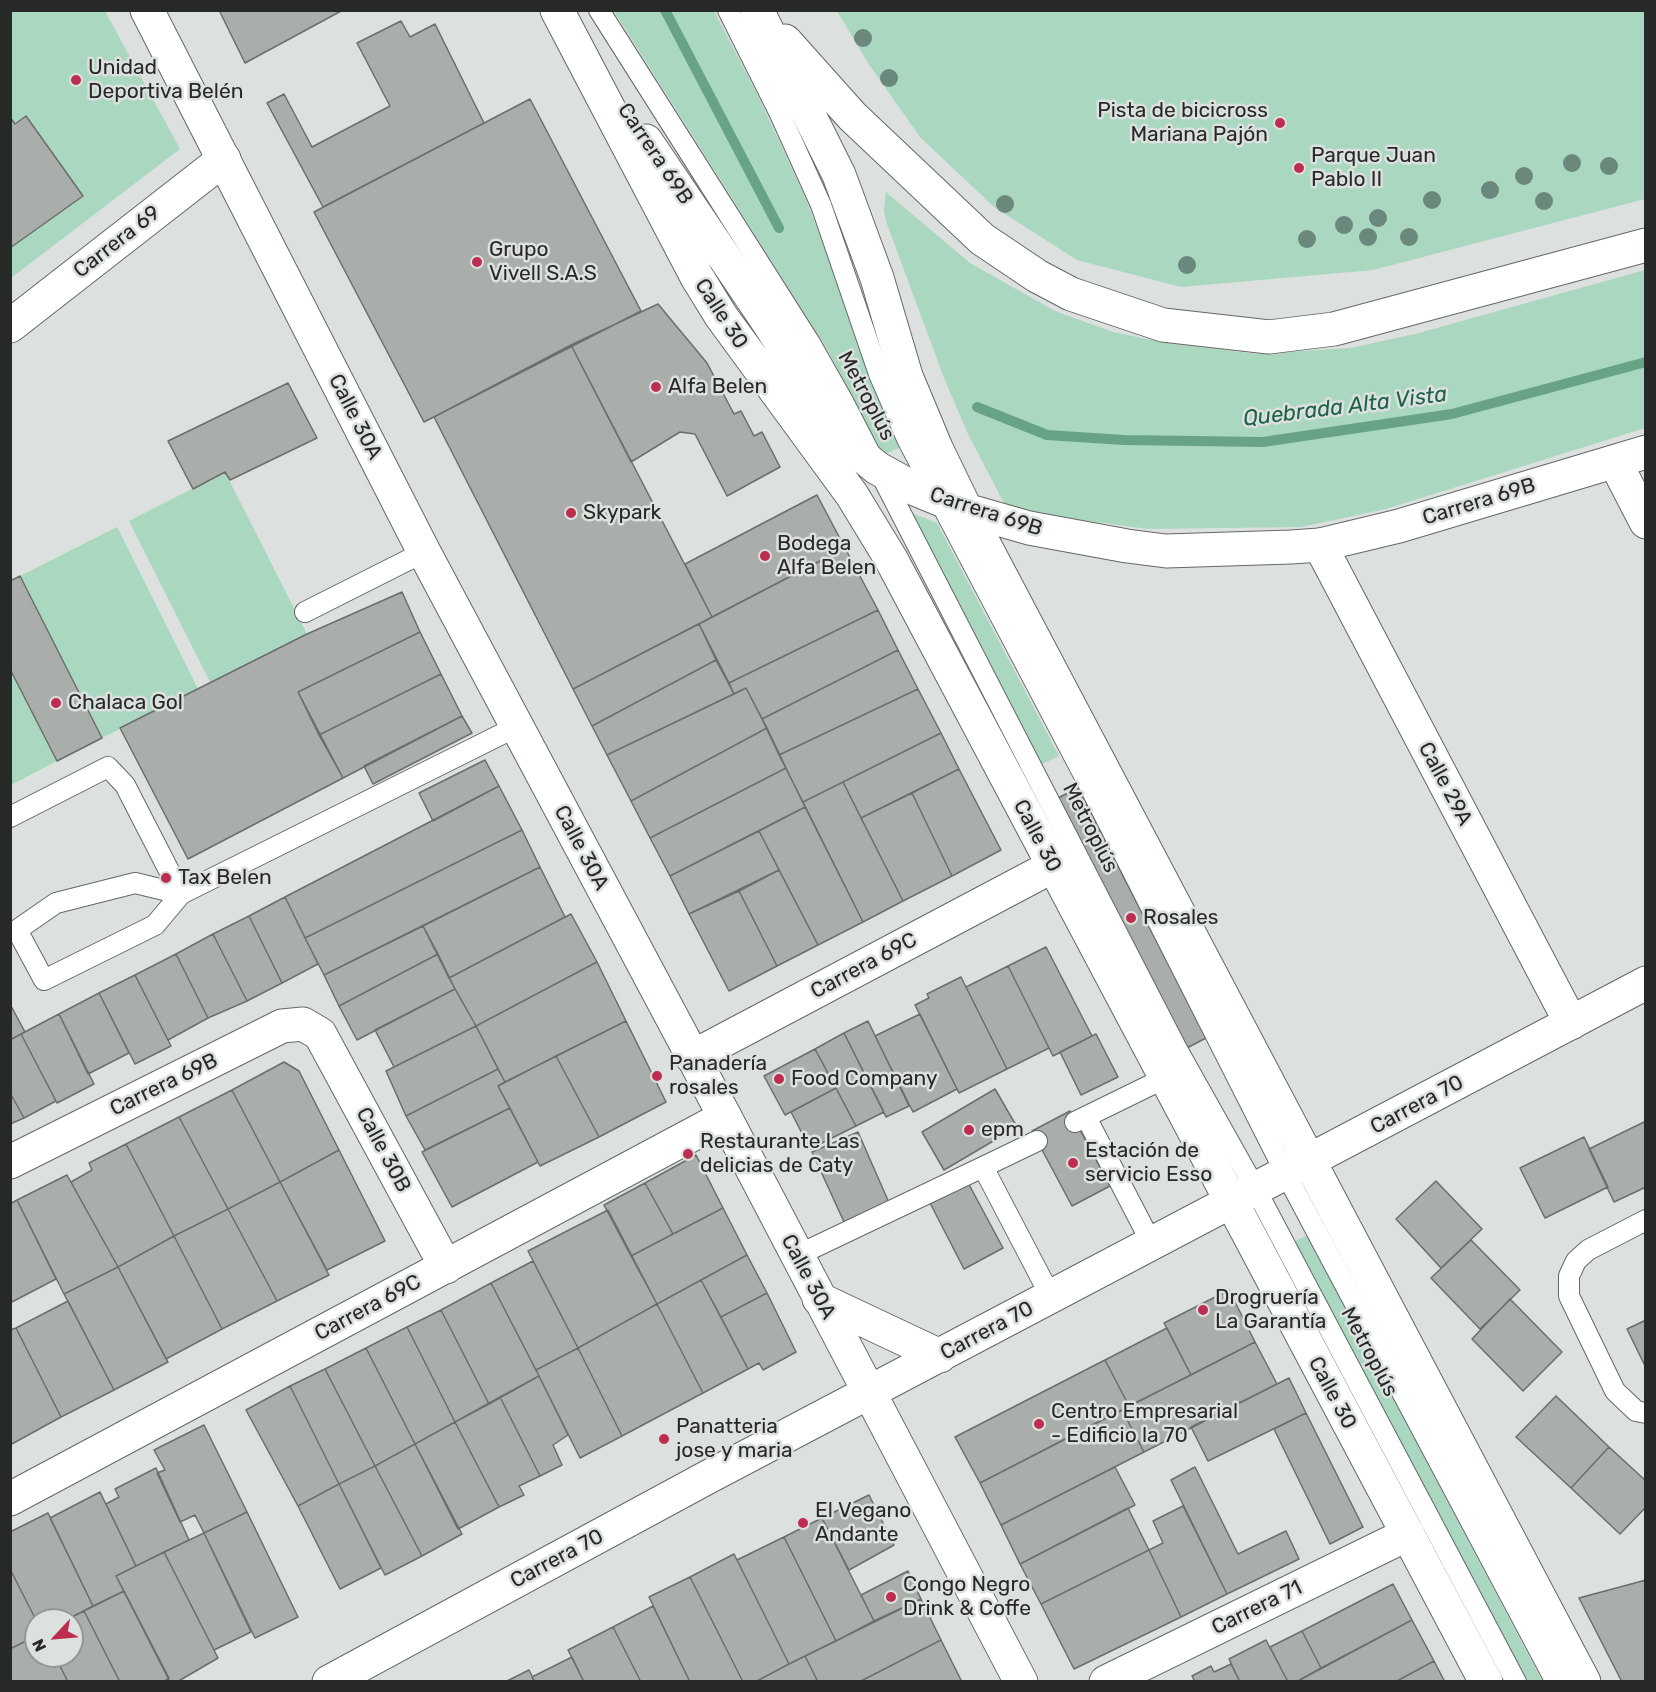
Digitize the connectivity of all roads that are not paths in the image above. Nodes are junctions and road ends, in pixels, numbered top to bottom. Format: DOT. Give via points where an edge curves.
graph roads {
  1 [pos="147,10"];
  2 [pos="558,10"];
  3 [pos="599,10"];
  4 [pos="728,10"];
  5 [pos="758,10"];
  6 [pos="224,159"];
  7 [pos="1646,245"];
  8 [pos="10,326"];
  9 [pos="1630,457"];
  10 [pos="877,468"];
  11 [pos="952,504"];
  12 [pos="1646,522"];
  13 [pos="1320,545"];
  14 [pos="424,552"];
  15 [pos="306,612"];
  16 [pos="516,727"];
  17 [pos="10,817"];
  18 [pos="1035,875"];
  19 [pos="181,894"];
  20 [pos="1646,983"];
  21 [pos="1571,1023"];
  22 [pos="320,1034"];
  23 [pos="692,1057"];
  24 [pos="1165,1078"];
  25 [pos="725,1118"];
  26 [pos="1037,1141"];
  27 [pos="10,1162"];
  28 [pos="983,1167"];
  29 [pos="1299,1168"];
  30 [pos="1243,1196"];
  31 [pos="1646,1220"];
  32 [pos="1152,1244"];
  33 [pos="796,1256"];
  34 [pos="446,1267"];
  35 [pos="1051,1297"];
  36 [pos="819,1299"];
  37 [pos="940,1356"];
  38 [pos="869,1393"];
  39 [pos="1646,1413"];
  40 [pos="10,1499"];
  41 [pos="1408,1534"];
  42 [pos="363,1674"];
  43 [pos="330,1682"];
  44 [pos="1021,1682"];
  45 [pos="1106,1682"];
  46 [pos="1486,1682"];
  47 [pos="1516,1682"];
  48 [pos="1556,1682"];
  49 [pos="1584,1682"];
  1 -- 6 [label="street, Calle 30A"];
  2 -- 10 [label="street, Carrera 69B" via="834,426"];
  2 -- 24 [label="street, Calle 30" via="715,306 873,527"];
  3 -- 10 [label="lane, Metroplús" via="810,343"];
  4 -- 11 [label="lane, Metroplús" via="821,205 892,408"];
  5 -- 7 [label="street" via="852,116 982,239 1071,294 1163,325 1269,338 1334,330"];
  5 -- 11 [label="street" via="838,175 877,278 906,376 936,447"];
  6 -- 8 [label="street, Carrera 69"];
  6 -- 14 [label="street, Calle 30A"];
  9 -- 12 [label="street"];
  9 -- 13 [label="street, Carrera 69B" via="1400,526"];
  10 -- 11 [label="street, Carrera 69B"];
  10 -- 30 [label="lane, Metroplús" via="1178,1051"];
  11 -- 13 [label="street, Carrera 69B" via="1029,528 1166,551"];
  11 -- 29 [label="street"];
  13 -- 21 [label="street, Calle 29A"];
  14 -- 15 [label="lane"];
  14 -- 16 [label="street, Calle 30A"];
  16 -- 19 [label="lane"];
  16 -- 23 [label="street, Calle 30A"];
  17 -- 19 [label="lane" via="108,767 125,785"];
  18 -- 23 [label="street, Carrera 69C"];
  19 -- 19 [label="lane" via="135,883 56,903 17,930 44,980 155,925"];
  20 -- 21 [label="street, Carrera 70"];
  21 -- 29 [label="street, Carrera 70"];
  22 -- 27 [label="street, Carrera 69B" via="303,1024 282,1026"];
  22 -- 34 [label="street, Calle 30B"];
  23 -- 25 [label="street, Calle 30A"];
  24 -- 30 [label="street, Calle 30"];
  24 -- 32 [label="lane" via="1080,1120"];
  25 -- 33 [label="street, Calle 30A"];
  25 -- 34 [label="street, Carrera 69C"];
  26 -- 28 [label="lane"];
  28 -- 33 [label="lane"];
  28 -- 35 [label="lane"];
  29 -- 30 [label="street, Carrera 70"];
  29 -- 48 [label="lane, Metroplús"];
  29 -- 49 [label="street"];
  30 -- 32 [label="street, Carrera 70"];
  30 -- 41 [label="street, Calle 30"];
  30 -- 47 [label="lane, Metroplús"];
  31 -- 39 [label="lane" via="1588,1250 1576,1261 1569,1276 1569,1296 1615,1391 1636,1411"];
  32 -- 35 [label="street, Carrera 70"];
  33 -- 36 [label="street, Calle 30A"];
  34 -- 40 [label="street, Carrera 69C"];
  35 -- 37 [label="street, Carrera 70"];
  36 -- 37 [label="street"];
  36 -- 38 [label="street, Calle 30A"];
  37 -- 38 [label="street, Carrera 70"];
  38 -- 42 [label="street, Carrera 70"];
  38 -- 44 [label="street, Calle 30A"];
  41 -- 45 [label="street, Carrera 71"];
  41 -- 46 [label="street, Calle 30"];
  42 -- 43 [label="street, Carrera 70"];
}
